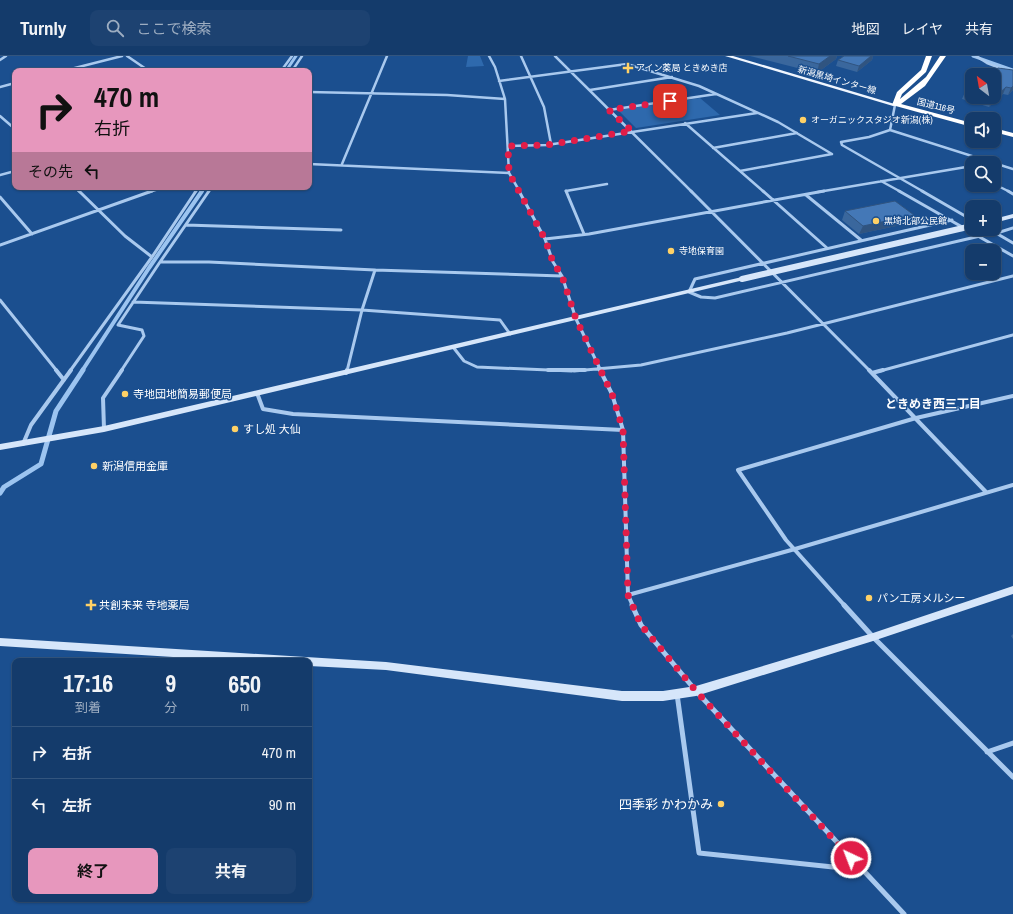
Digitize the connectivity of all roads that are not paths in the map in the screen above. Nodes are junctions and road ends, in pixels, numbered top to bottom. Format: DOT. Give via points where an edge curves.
graph roads {
  1 [pos="6,56"];
  2 [pos="122,56"];
  3 [pos="127,56"];
  4 [pos="292,56"];
  5 [pos="302,56"];
  6 [pos="388,56"];
  7 [pos="489,56"];
  8 [pos="521,56"];
  9 [pos="555,56"];
  10 [pos="728,56"];
  11 [pos="929,56"];
  12 [pos="943,56"];
  13 [pos="976,56"];
  14 [pos="0,60"];
  15 [pos="75,68"];
  16 [pos="145,68"];
  17 [pos="283,68"];
  18 [pos="294,68"];
  19 [pos="570,71"];
  20 [pos="1013,74"];
  21 [pos="530,77"];
  22 [pos="672,77"];
  23 [pos="500,81"];
  24 [pos="12,84"];
  25 [pos="0,87"];
  26 [pos="590,90"];
  27 [pos="312,92"];
  28 [pos="372,94"];
  29 [pos="716,94"];
  30 [pos="505,99"];
  31 [pos="896,105"];
  32 [pos="609,110"];
  33 [pos="758,113"];
  34 [pos="0,116"];
  35 [pos="4,120"];
  36 [pos="0,121"];
  37 [pos="685,123"];
  38 [pos="965,123"];
  39 [pos="12,127"];
  40 [pos="890,130"];
  41 [pos="632,131"];
  42 [pos="1001,132"];
  43 [pos="797,133"];
  44 [pos="1013,135"];
  45 [pos="551,144"];
  46 [pos="508,146"];
  47 [pos="713,148"];
  48 [pos="969,156"];
  49 [pos="312,164"];
  50 [pos="342,164"];
  51 [pos="1001,166"];
  52 [pos="965,167"];
  53 [pos="1013,169"];
  54 [pos="740,171"];
  55 [pos="12,172"];
  56 [pos="509,173"];
  57 [pos="0,175"];
  58 [pos="897,178"];
  59 [pos="881,181"];
  60 [pos="607,184"];
  61 [pos="1001,188"];
  62 [pos="77,190"];
  63 [pos="152,190"];
  64 [pos="196,190"];
  65 [pos="210,190"];
  66 [pos="1013,194"];
  67 [pos="806,195"];
  68 [pos="0,197"];
  69 [pos="774,200"];
  70 [pos="98,209"];
  71 [pos="710,212"];
  72 [pos="965,216"];
  73 [pos="1013,216"];
  74 [pos="1001,219"];
  75 [pos="952,220"];
  76 [pos="186,225"];
  77 [pos="965,227"];
  78 [pos="965,228"];
  79 [pos="1013,228"];
  80 [pos="342,230"];
  81 [pos="1001,232"];
  82 [pos="32,234"];
  83 [pos="584,234"];
  84 [pos="980,236"];
  85 [pos="1001,236"];
  86 [pos="545,239"];
  87 [pos="861,240"];
  88 [pos="1013,243"];
  89 [pos="0,245"];
  90 [pos="827,248"];
  91 [pos="1013,256"];
  92 [pos="152,257"];
  93 [pos="160,262"];
  94 [pos="762,263"];
  95 [pos="375,270"];
  96 [pos="562,276"];
  97 [pos="1013,276"];
  98 [pos="783,283"];
  99 [pos="689,292"];
  100 [pos="0,300"];
  101 [pos="133,302"];
  102 [pos="5,307"];
  103 [pos="0,309"];
  104 [pos="362,310"];
  105 [pos="576,319"];
  106 [pos="824,324"];
  107 [pos="510,334"];
  108 [pos="1013,335"];
  109 [pos="453,347"];
  110 [pos="600,370"];
  111 [pos="346,373"];
  112 [pos="872,373"];
  113 [pos="64,380"];
  114 [pos="257,393"];
  115 [pos="1013,396"];
  116 [pos="916,418"];
  117 [pos="104,429"];
  118 [pos="623,430"];
  119 [pos="23,444"];
  120 [pos="0,447"];
  121 [pos="1013,485"];
  122 [pos="986,492"];
  123 [pos="795,549"];
  124 [pos="1013,590"];
  125 [pos="628,595"];
  126 [pos="873,637"];
  127 [pos="0,642"];
  128 [pos="257,658"];
  129 [pos="312,661"];
  130 [pos="696,691"];
  131 [pos="677,694"];
  132 [pos="1013,743"];
  133 [pos="987,752"];
  134 [pos="1013,777"];
  135 [pos="861,868"];
  136 [pos="904,914"];
  1 -- 14 [label="street"];
  2 -- 15 [label="street"];
  3 -- 16 [label="street"];
  4 -- 17 [label="street"];
  5 -- 18 [label="street"];
  6 -- 28 [label="street"];
  7 -- 23 [label="street"];
  8 -- 21 [label="street"];
  9 -- 19 [label="street"];
  10 -- 31 [label="main road, 新潟黒埼インター線"];
  11 -- 31 [label="highway, 国道116号" via="924,71 899,94"];
  12 -- 31 [label="highway, 国道116号" via="934,73 910,96"];
  13 -- 20 [label="street"];
  19 -- 21 [label="street"];
  19 -- 22 [label="street" via="627,64"];
  19 -- 26 [label="street"];
  21 -- 23 [label="street"];
  21 -- 45 [label="street" via="544,107"];
  22 -- 26 [label="street"];
  22 -- 29 [label="street"];
  23 -- 30 [label="street"];
  24 -- 25 [label="street"];
  26 -- 32 [label="street"];
  27 -- 28 [label="street"];
  28 -- 30 [label="street" via="460,95"];
  28 -- 50 [label="street"];
  29 -- 32 [label="street"];
  29 -- 33 [label="street"];
  30 -- 46 [label="street"];
  31 -- 38 [label="highway, 国道116号"];
  31 -- 40 [label="street"];
  32 -- 41 [label="street"];
  33 -- 37 [label="street"];
  33 -- 43 [label="street"];
  34 -- 35 [label="street"];
  35 -- 36 [label="street"];
  35 -- 39 [label="street"];
  37 -- 41 [label="street"];
  37 -- 47 [label="street"];
  40 -- 48 [label="street"];
  40 -- 58 [label="street" via="841,142"];
  41 -- 45 [label="street"];
  41 -- 71 [label="street"];
  42 -- 44 [label="highway"];
  43 -- 47 [label="street"];
  43 -- 54 [label="street" via="832,154"];
  45 -- 46 [label="street"];
  46 -- 56 [label="street"];
  47 -- 54 [label="street"];
  49 -- 50 [label="street"];
  50 -- 56 [label="street"];
  51 -- 53 [label="street"];
  52 -- 58 [label="street"];
  54 -- 69 [label="street"];
  55 -- 57 [label="street"];
  56 -- 86 [label="street"];
  58 -- 59 [label="street"];
  58 -- 72 [label="street"];
  59 -- 67 [label="street"];
  59 -- 75 [label="street"];
  60 -- 83 [label="street" via="566,191"];
  61 -- 66 [label="street"];
  62 -- 70 [label="street"];
  63 -- 70 [label="street"];
  64 -- 92 [label="street"];
  65 -- 76 [label="street"];
  67 -- 69 [label="street"];
  67 -- 87 [label="street"];
  68 -- 82 [label="street"];
  69 -- 71 [label="street"];
  69 -- 90 [label="street"];
  70 -- 82 [label="street"];
  70 -- 92 [label="street" via="125,236"];
  71 -- 83 [label="street"];
  71 -- 94 [label="street"];
  73 -- 74 [label="street"];
  75 -- 77 [label="street"];
  75 -- 87 [label="street"];
  76 -- 80 [label="street"];
  76 -- 93 [label="street"];
  78 -- 99 [label="street, bridge"];
  79 -- 81 [label="street"];
  82 -- 89 [label="street"];
  83 -- 86 [label="street"];
  84 -- 91 [label="street"];
  84 -- 98 [label="street"];
  85 -- 88 [label="street"];
  86 -- 96 [label="street" via="553,262"];
  87 -- 90 [label="street"];
  90 -- 94 [label="street"];
  92 -- 113 [label="street"];
  93 -- 95 [label="street"];
  93 -- 101 [label="street"];
  94 -- 98 [label="street"];
  94 -- 99 [label="street" via="695,279"];
  95 -- 96 [label="street"];
  95 -- 104 [label="street"];
  96 -- 105 [label="street"];
  97 -- 106 [label="street"];
  98 -- 99 [label="street" via="715,298 701,297"];
  98 -- 106 [label="street"];
  99 -- 105 [label="street"];
  100 -- 102 [label="street"];
  101 -- 104 [label="street"];
  101 -- 117 [label="street" via="118,325 142,330 144,336 103,398"];
  102 -- 103 [label="street"];
  102 -- 113 [label="street"];
  104 -- 107 [label="street" via="500,320"];
  104 -- 111 [label="street"];
  105 -- 107 [label="street"];
  105 -- 110 [label="street"];
  106 -- 110 [label="street" via="641,366"];
  106 -- 112 [label="street"];
  107 -- 109 [label="street"];
  108 -- 112 [label="street"];
  109 -- 110 [label="street" via="464,361 477,367"];
  109 -- 111 [label="street"];
  110 -- 118 [label="street" via="612,394"];
  111 -- 114 [label="street"];
  112 -- 116 [label="street"];
  113 -- 119 [label="street" via="32,425"];
  114 -- 117 [label="street"];
  114 -- 118 [label="street" via="263,409 293,414"];
  115 -- 116 [label="street"];
  116 -- 122 [label="street"];
  116 -- 123 [label="street" via="738,470 786,540"];
  117 -- 119 [label="street"];
  118 -- 125 [label="street"];
  119 -- 120 [label="street"];
  121 -- 122 [label="street"];
  122 -- 123 [label="street"];
  123 -- 125 [label="street"];
  123 -- 126 [label="street"];
  124 -- 126 [label="street"];
  125 -- 130 [label="street" via="641,625"];
  126 -- 130 [label="street"];
  126 -- 133 [label="street"];
  127 -- 128 [label="street"];
  129 -- 131 [label="street" via="386,666 622,696"];
  130 -- 131 [label="street"];
  130 -- 135 [label="street"];
  131 -- 135 [label="street" via="699,853"];
  132 -- 133 [label="street"];
  133 -- 134 [label="street"];
  135 -- 136 [label="street"];
}
